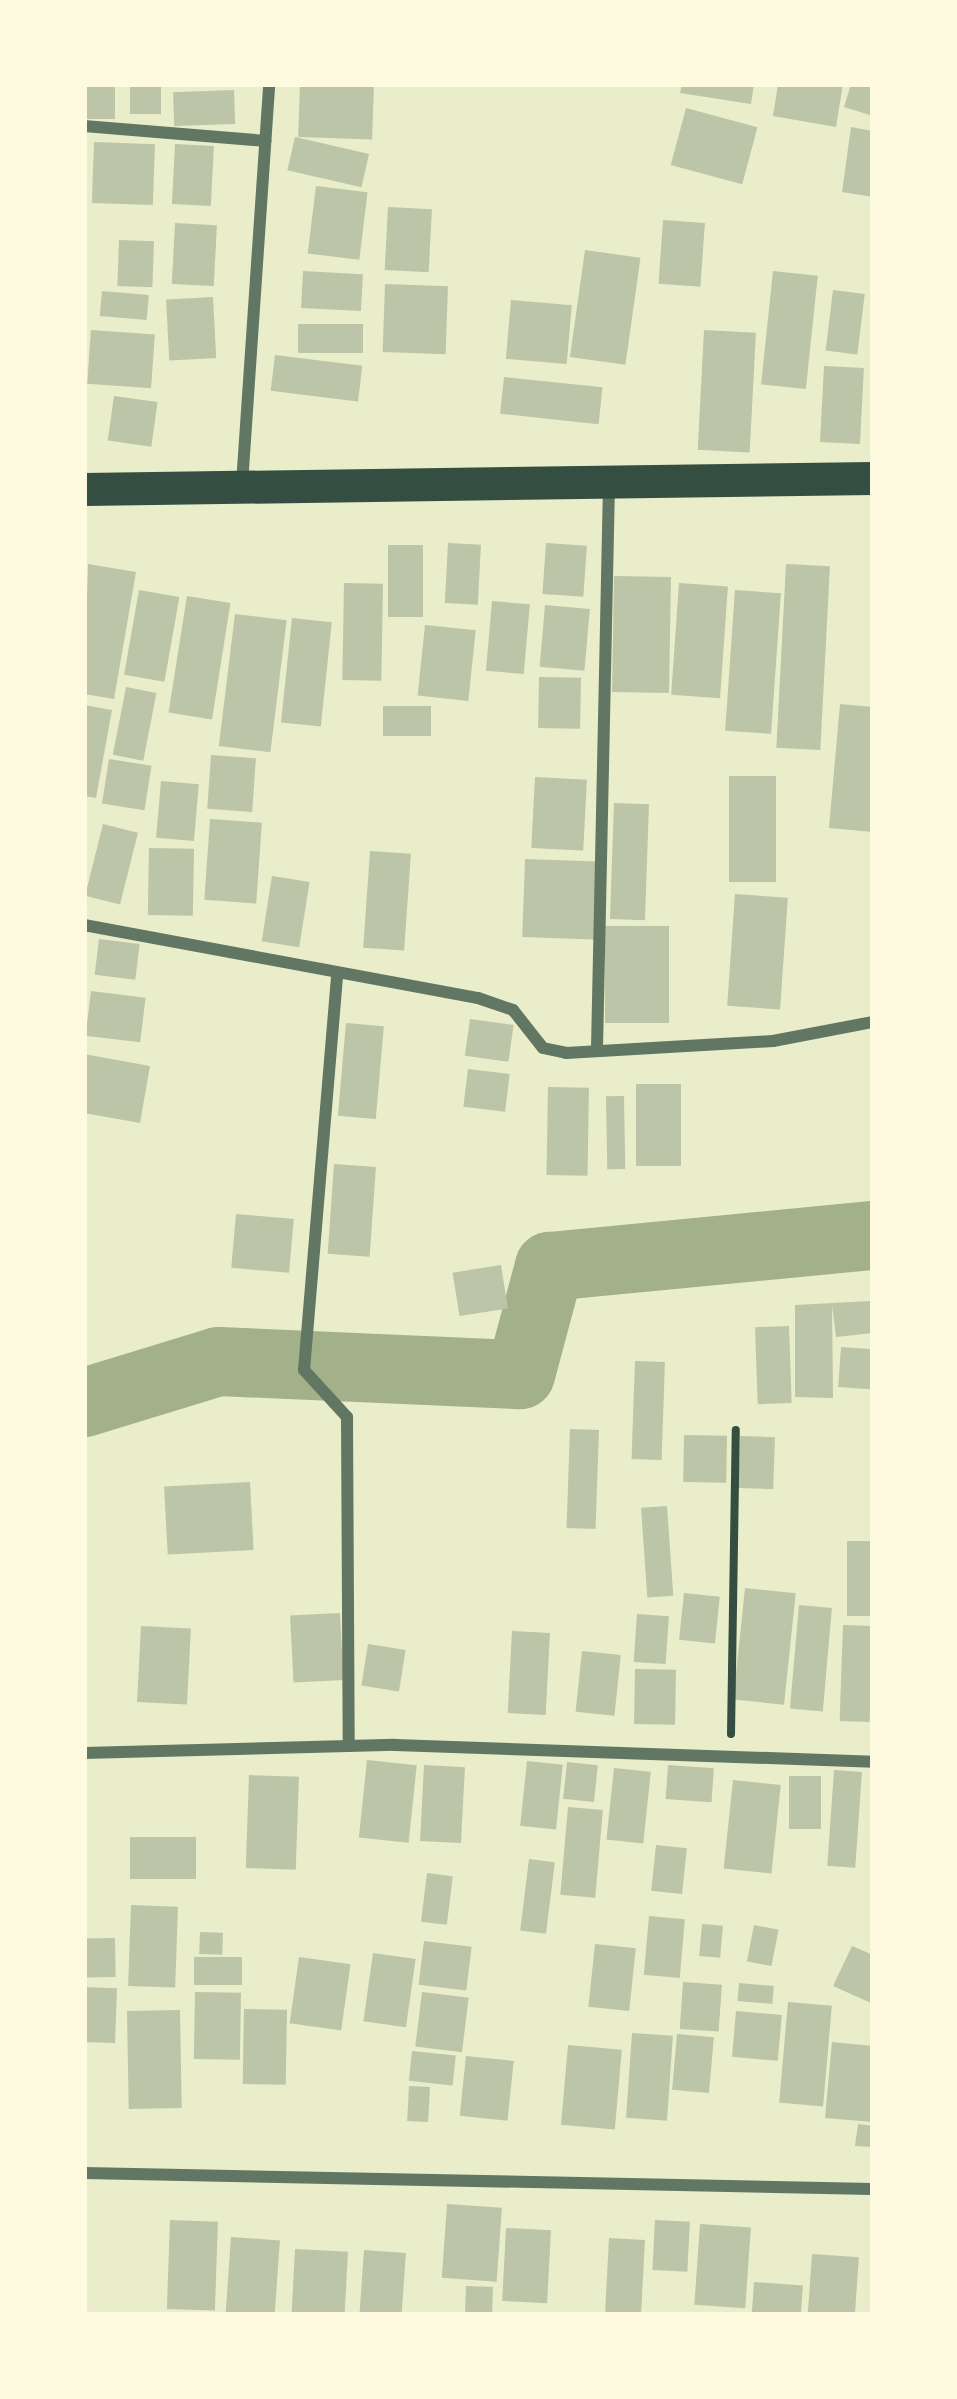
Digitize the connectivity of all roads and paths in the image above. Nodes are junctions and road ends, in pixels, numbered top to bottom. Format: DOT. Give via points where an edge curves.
graph roads {
  1 [pos="269,84"];
  2 [pos="84,126"];
  3 [pos="266,141"];
  4 [pos="873,478"];
  5 [pos="609,482"];
  6 [pos="242,486"];
  7 [pos="84,490"];
  8 [pos="84,925"];
  9 [pos="337,977"];
  10 [pos="873,1022"];
  11 [pos="597,1048"];
  12 [pos="736,1430"];
  13 [pos="350,1746"];
  14 [pos="84,1754"];
  15 [pos="731,1758"];
  16 [pos="873,1762"];
  17 [pos="84,2173"];
  18 [pos="873,2189"];
  1 -- 3 [label="street"];
  2 -- 3 [label="street"];
  3 -- 6 [label="street"];
  4 -- 5 [label="highway"];
  5 -- 6 [label="highway"];
  5 -- 11 [label="street"];
  6 -- 7 [label="highway"];
  8 -- 9 [label="street"];
  9 -- 11 [label="street" via="478,998 513,1010 543,1048"];
  9 -- 13 [label="street" via="304,1365 347,1417"];
  10 -- 11 [label="street" via="773,1041"];
  12 -- 15 [label="path"];
  13 -- 14 [label="street"];
  13 -- 15 [label="street"];
  15 -- 16 [label="street"];
  17 -- 18 [label="street"];
}
